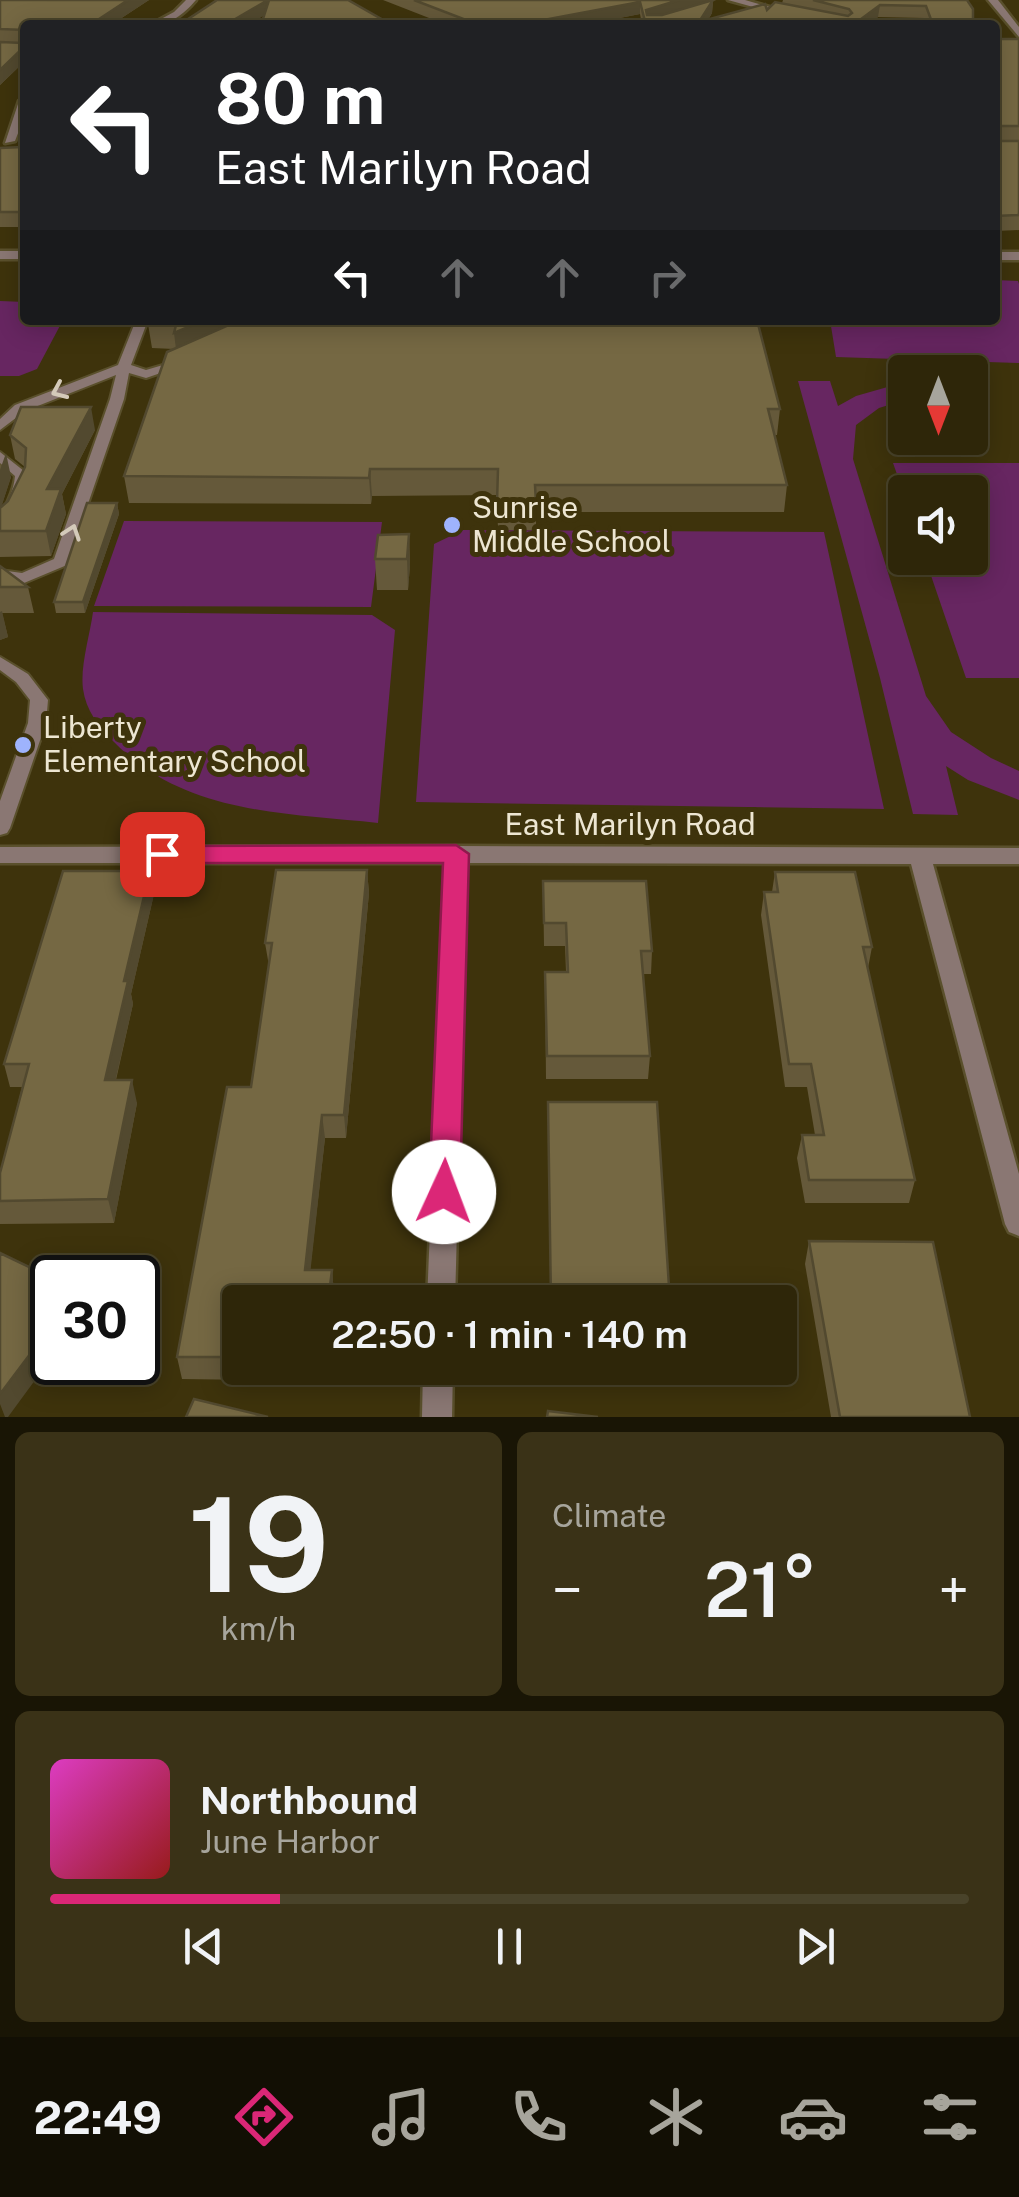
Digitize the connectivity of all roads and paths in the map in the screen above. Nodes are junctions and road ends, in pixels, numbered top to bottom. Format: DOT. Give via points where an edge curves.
graph roads {
  1 [pos="191,0"];
  2 [pos="994,0"];
  3 [pos="734,2"];
  4 [pos="802,17"];
  5 [pos="165,20"];
  6 [pos="1015,35"];
  7 [pos="20,119"];
  8 [pos="9,141"];
  9 [pos="140,325"];
  10 [pos="196,357"];
  11 [pos="124,367"];
  12 [pos="0,426"];
  13 [pos="0,456"];
  14 [pos="0,530"];
  15 [pos="0,575"];
  16 [pos="0,662"];
  17 [pos="0,828"];
  18 [pos="456,854"];
  19 [pos="0,855"];
  20 [pos="920,856"];
  21 [pos="1019,856"];
  22 [pos="1019,1224"];
  23 [pos="442,1285"];
  24 [pos="437,1385"];
  25 [pos="436,1417"];
  1 -- 5 [label="street"];
  2 -- 6 [label="street"];
  3 -- 4 [label="street"];
  7 -- 8 [label="street"];
  9 -- 11 [label="lane"];
  10 -- 11 [label="lane" via="146,374"];
  11 -- 12 [label="lane, one-way" via="20,408"];
  15 -- 11 [label="lane, one-way" via="24,578 61,562"];
  13 -- 14 [label="lane" via="22,475"];
  16 -- 17 [label="lane" via="39,700"];
  18 -- 19 [label="street, East Marilyn Road"];
  18 -- 20 [label="street, East Marilyn Road"];
  18 -- 23 [label="street"];
  20 -- 21 [label="street, East Marilyn Road"];
  20 -- 22 [label="street"];
  24 -- 25 [label="street"];
}
